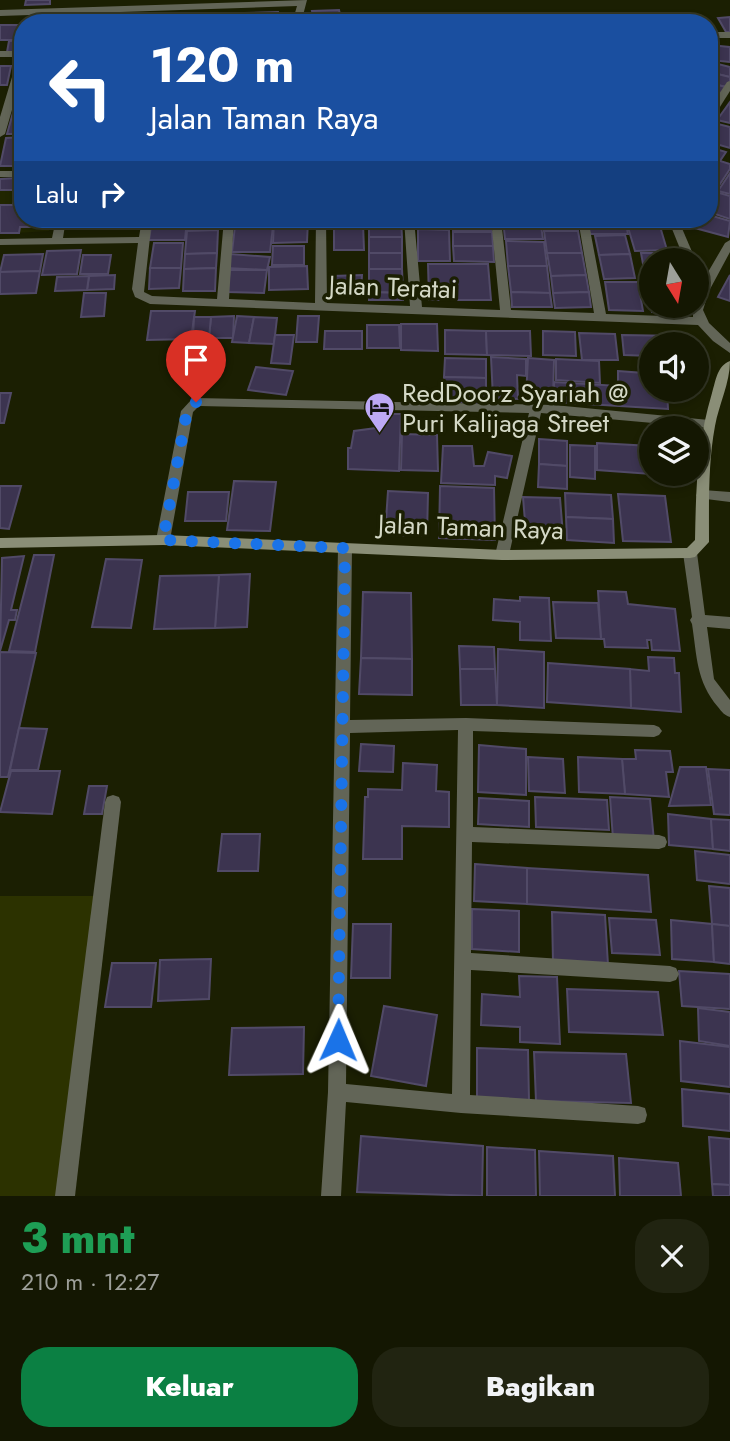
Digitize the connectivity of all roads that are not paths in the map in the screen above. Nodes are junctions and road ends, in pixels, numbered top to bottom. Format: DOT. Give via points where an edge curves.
graph roads {
  1 [pos="302,2"];
  2 [pos="97,4"];
  3 [pos="0,13"];
  4 [pos="730,84"];
  5 [pos="14,86"];
  6 [pos="718,102"];
  7 [pos="0,134"];
  8 [pos="59,228"];
  9 [pos="146,228"];
  10 [pos="228,228"];
  11 [pos="321,228"];
  12 [pos="410,228"];
  13 [pos="497,228"];
  14 [pos="585,228"];
  15 [pos="677,228"];
  16 [pos="144,240"];
  17 [pos="57,241"];
  18 [pos="0,242"];
  19 [pos="730,243"];
  20 [pos="685,248"];
  21 [pos="709,279"];
  22 [pos="222,302"];
  23 [pos="321,307"];
  24 [pos="416,310"];
  25 [pos="506,315"];
  26 [pos="601,318"];
  27 [pos="700,318"];
  28 [pos="701,321"];
  29 [pos="730,349"];
  30 [pos="730,365"];
  31 [pos="536,409"];
  32 [pos="639,418"];
  33 [pos="709,424"];
  34 [pos="703,486"];
  35 [pos="703,495"];
  36 [pos="730,497"];
  37 [pos="163,540"];
  38 [pos="0,543"];
  39 [pos="345,548"];
  40 [pos="690,552"];
  41 [pos="502,555"];
  42 [pos="698,620"];
  43 [pos="730,623"];
  44 [pos="730,711"];
  45 [pos="466,724"];
  46 [pos="342,727"];
  47 [pos="654,731"];
  48 [pos="113,802"];
  49 [pos="463,834"];
  50 [pos="659,842"];
  51 [pos="462,961"];
  52 [pos="670,974"];
  53 [pos="337,1092"];
  54 [pos="461,1104"];
  55 [pos="638,1115"];
  56 [pos="65,1196"];
  57 [pos="331,1196"];
  1 -- 2 [label="street"];
  2 -- 3 [label="street"];
  4 -- 6 [label="street"];
  5 -- 7 [label="street"];
  8 -- 17 [label="street"];
  9 -- 16 [label="street"];
  10 -- 22 [label="street"];
  11 -- 23 [label="street"];
  12 -- 24 [label="street"];
  13 -- 25 [label="street"];
  14 -- 26 [label="street"];
  15 -- 20 [label="street"];
  16 -- 17 [label="street"];
  16 -- 22 [label="street, Jalan Teratai" via="138,289 143,298"];
  17 -- 18 [label="street"];
  19 -- 21 [label="street"];
  22 -- 23 [label="street, Jalan Teratai"];
  23 -- 24 [label="street, Jalan Teratai"];
  24 -- 25 [label="street, Jalan Teratai"];
  25 -- 26 [label="street, Jalan Teratai"];
  26 -- 28 [label="street, Jalan Teratai"];
  27 -- 28 [label="street"];
  28 -- 29 [label="street"];
  30 -- 33 [label="street"];
  31 -- 32 [label="street"];
  31 -- 37 [label="street" via="196,402 187,411"];
  31 -- 41 [label="street"];
  34 -- 35 [label="street"];
  35 -- 36 [label="street"];
  35 -- 40 [label="street" via="702,542"];
  37 -- 38 [label="street, Jalan Taman Raya"];
  37 -- 39 [label="street, Jalan Taman Raya"];
  39 -- 41 [label="street, Jalan Taman Raya"];
  39 -- 46 [label="street"];
  40 -- 41 [label="street, Jalan Taman Raya"];
  40 -- 42 [label="street"];
  42 -- 43 [label="street"];
  42 -- 44 [label="street" via="707,679"];
  45 -- 46 [label="street"];
  45 -- 47 [label="street"];
  45 -- 49 [label="street"];
  46 -- 53 [label="street"];
  48 -- 56 [label="street"];
  49 -- 50 [label="street"];
  49 -- 51 [label="street"];
  51 -- 52 [label="street"];
  51 -- 54 [label="street"];
  53 -- 54 [label="street"];
  53 -- 57 [label="street"];
  54 -- 55 [label="street"];
}
